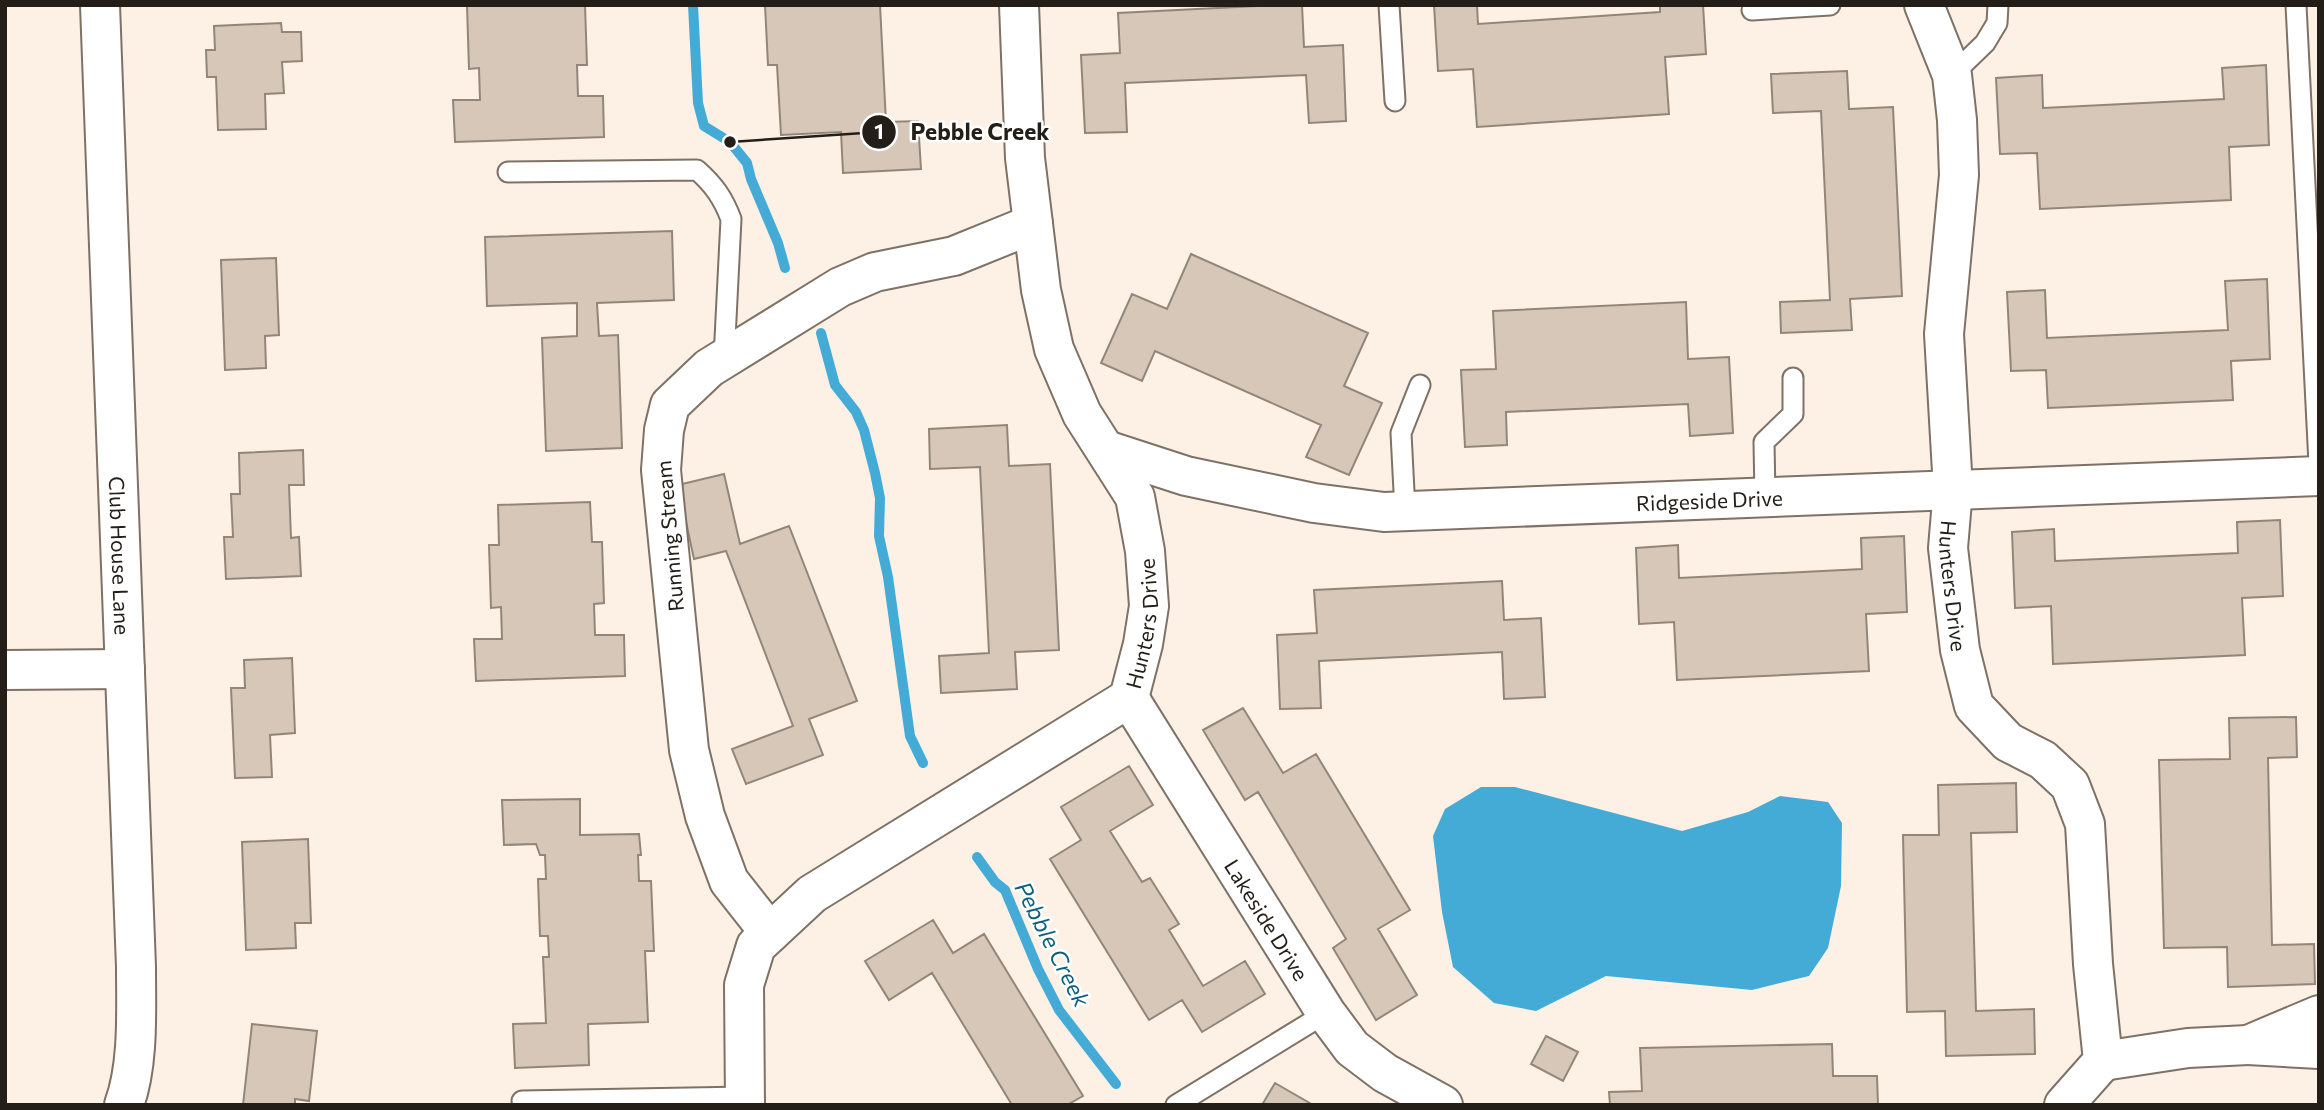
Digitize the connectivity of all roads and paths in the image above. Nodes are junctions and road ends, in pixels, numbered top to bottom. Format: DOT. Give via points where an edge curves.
graph roads {
  1 [pos="100,5"];
  2 [pos="1019,5"];
  3 [pos="1389,5"];
  4 [pos="1830,5"];
  5 [pos="1924,5"];
  6 [pos="1998,5"];
  7 [pos="2296,5"];
  8 [pos="1752,10"];
  9 [pos="1952,75"];
  10 [pos="1395,101"];
  11 [pos="508,172"];
  12 [pos="1033,224"];
  13 [pos="724,359"];
  14 [pos="1793,378"];
  15 [pos="1420,385"];
  16 [pos="1106,450"];
  17 [pos="2319,464"];
  18 [pos="2319,477"];
  19 [pos="1953,489"];
  20 [pos="1765,497"];
  21 [pos="1405,511"];
  22 [pos="125,669"];
  23 [pos="5,670"];
  24 [pos="1129,698"];
  25 [pos="770,933"];
  26 [pos="1326,1013"];
  27 [pos="2319,1015"];
  28 [pos="2248,1045"];
  29 [pos="2319,1049"];
  30 [pos="2103,1061"];
  31 [pos="523,1101"];
  32 [pos="745,1101"];
  33 [pos="124,1105"];
  34 [pos="1176,1105"];
  35 [pos="1443,1105"];
  36 [pos="2064,1105"];
  1 -- 22 [label="street, Club House Lane"];
  2 -- 12 [label="street, Hunters Drive" via="1025,158"];
  3 -- 10 [label="lane"];
  4 -- 8 [label="lane"];
  5 -- 9 [label="street, Hunters Drive"];
  6 -- 9 [label="lane" via="1997,23 1985,43"];
  7 -- 17 [label="lane"];
  9 -- 19 [label="street, Hunters Drive" via="1959,175 1944,334"];
  11 -- 13 [label="lane" via="697,170 714,185 731,219"];
  12 -- 13 [label="street, Running Stream" via="954,256 875,272 840,287"];
  12 -- 16 [label="street, Hunters Drive" via="1054,349 1082,414"];
  13 -- 25 [label="street, Running Stream" via="670,405 661,470 689,750 705,816 729,881"];
  14 -- 20 [label="lane" via="1793,414 1764,442"];
  15 -- 21 [label="lane" via="1401,433"];
  16 -- 21 [label="street, Ridgeside Drive" via="1185,476 1301,500"];
  16 -- 24 [label="street, Hunters Drive" via="1135,497 1145,551 1149,606"];
  18 -- 19 [label="street, Ridgeside Drive"];
  19 -- 20 [label="street, Ridgeside Drive"];
  19 -- 30 [label="street, Hunters Drive" via="1948,548 1960,650 1974,706 2008,742 2043,760 2070,785 2085,824"];
  20 -- 21 [label="street, Ridgeside Drive"];
  22 -- 23 [label="street"];
  22 -- 33 [label="street, Club House Lane" via="136,1030"];
  24 -- 25 [label="street, Hunters Drive" via="812,894"];
  24 -- 26 [label="street, Lakeside Drive"];
  25 -- 32 [label="street, Hunters Drive" via="756,946 744,985"];
  26 -- 34 [label="lane"];
  26 -- 35 [label="street, Lakeside Drive" via="1352,1048 1385,1073"];
  27 -- 28 [label="street"];
  28 -- 29 [label="street"];
  28 -- 30 [label="street" via="2188,1048"];
  30 -- 36 [label="street"];
  31 -- 32 [label="lane"];
}
